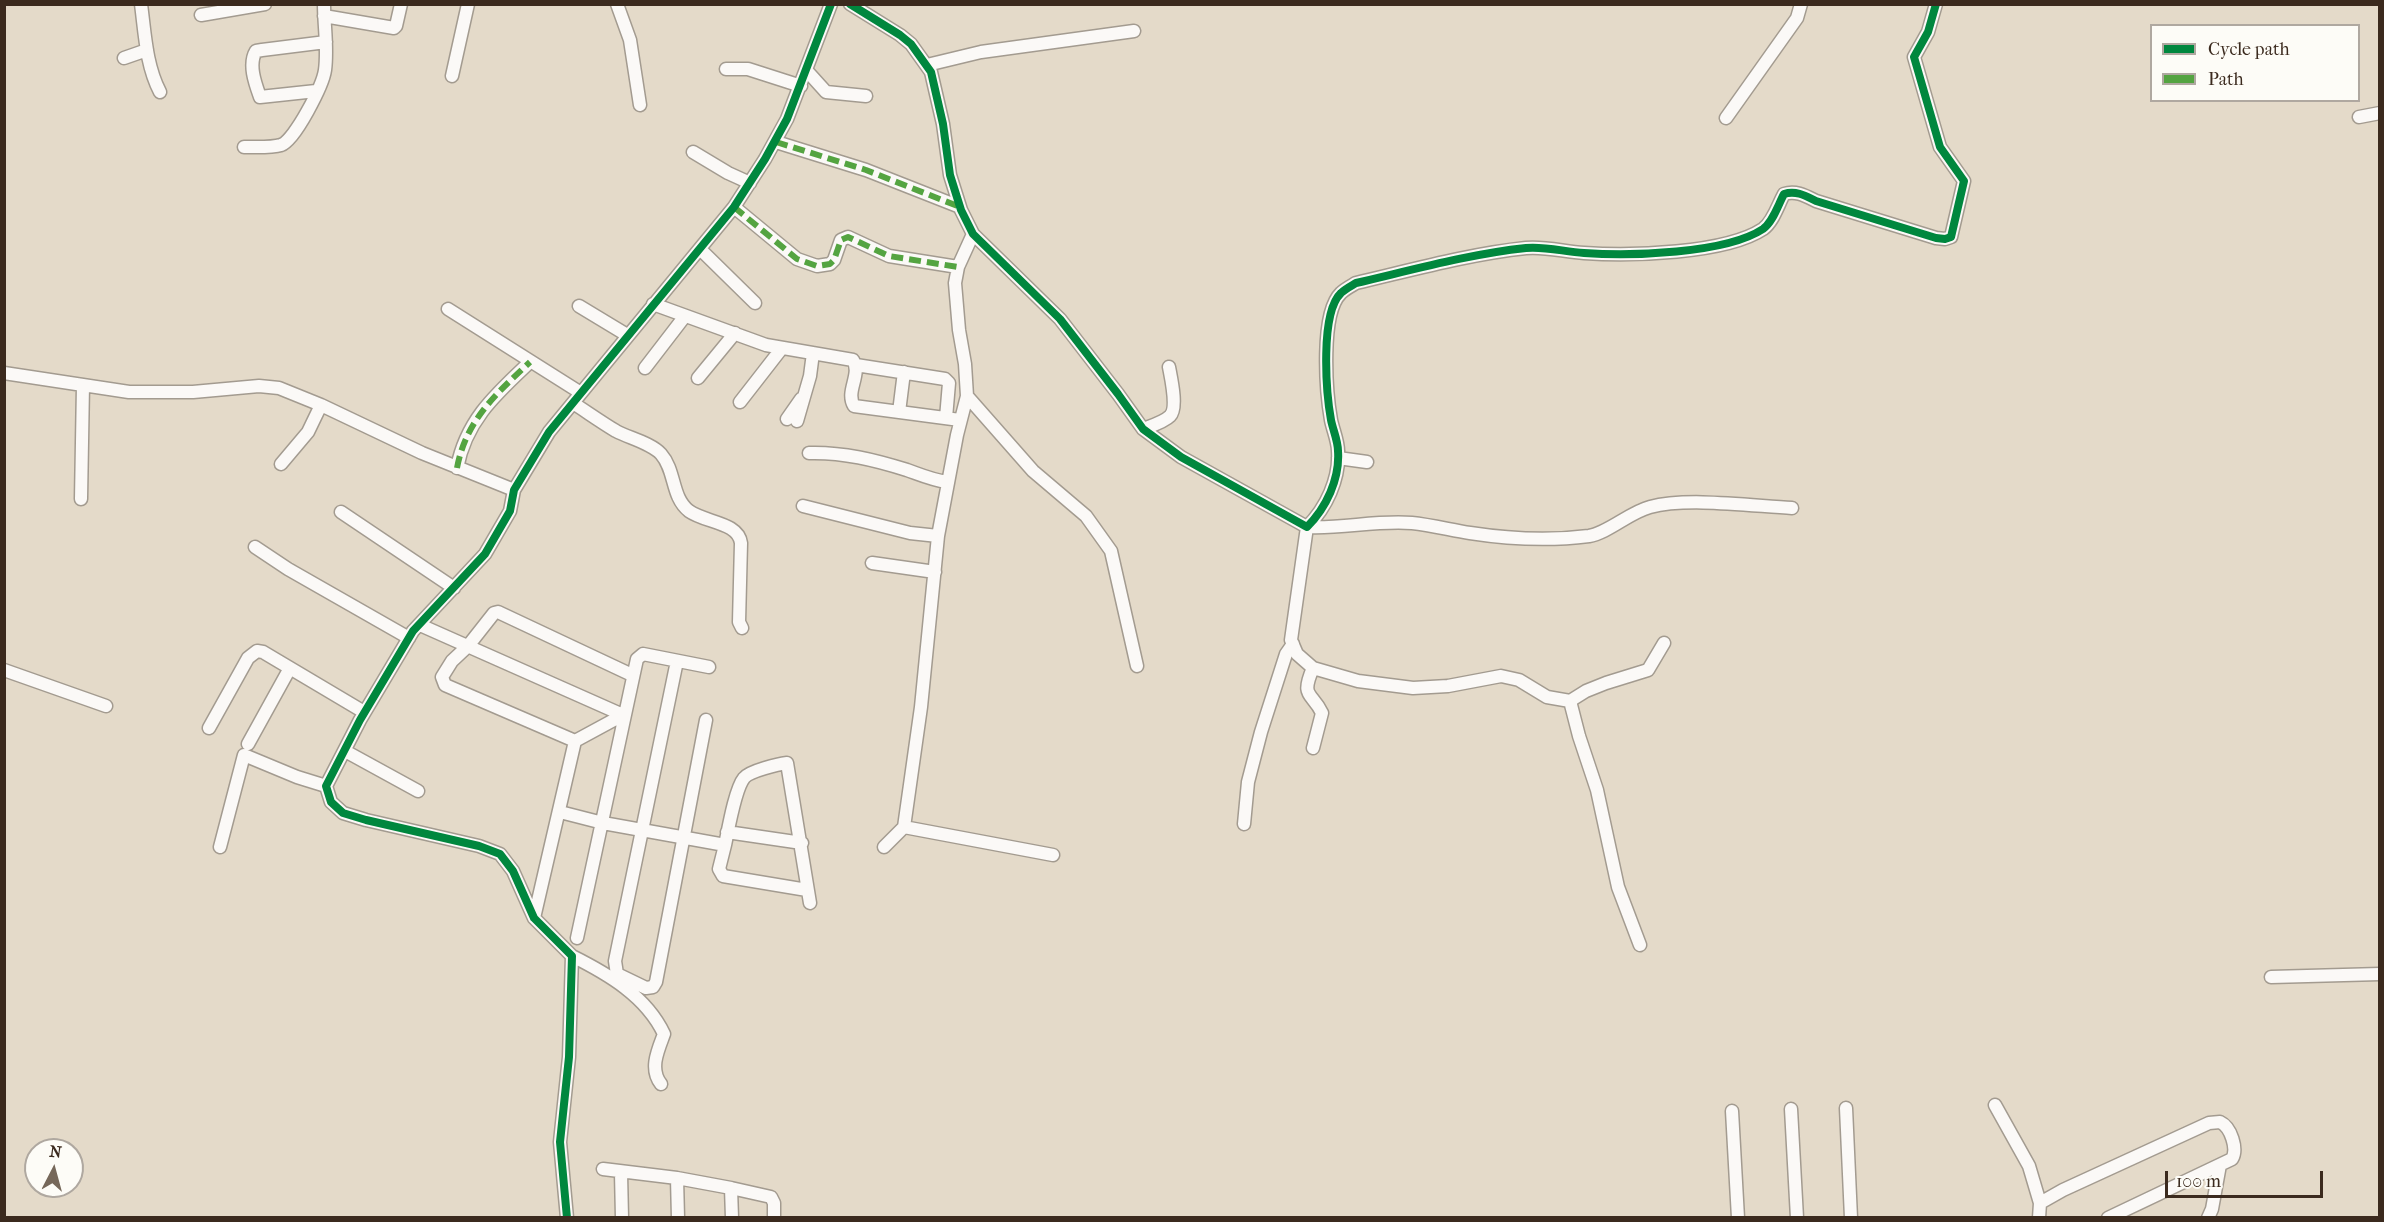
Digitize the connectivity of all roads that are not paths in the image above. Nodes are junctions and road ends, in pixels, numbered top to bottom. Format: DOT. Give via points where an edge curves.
graph roads {
  1 [pos="141,4"];
  2 [pos="265,4"];
  3 [pos="401,4"];
  4 [pos="468,4"];
  5 [pos="617,4"];
  6 [pos="831,4"];
  7 [pos="850,4"];
  8 [pos="1801,4"];
  9 [pos="1936,4"];
  10 [pos="324,10"];
  11 [pos="201,15"];
  12 [pos="1134,31"];
  13 [pos="326,42"];
  14 [pos="147,50"];
  15 [pos="124,58"];
  16 [pos="927,65"];
  17 [pos="726,69"];
  18 [pos="807,72"];
  19 [pos="452,76"];
  20 [pos="801,86"];
  21 [pos="316,91"];
  22 [pos="160,92"];
  23 [pos="866,96"];
  24 [pos="640,105"];
  25 [pos="2379,113"];
  26 [pos="2359,117"];
  27 [pos="1726,118"];
  28 [pos="776,142"];
  29 [pos="244,147"];
  30 [pos="693,152"];
  31 [pos="750,183"];
  32 [pos="734,207"];
  33 [pos="960,207"];
  34 [pos="973,234"];
  35 [pos="700,249"];
  36 [pos="958,267"];
  37 [pos="756,303"];
  38 [pos="653,304"];
  39 [pos="579,306"];
  40 [pos="448,309"];
  41 [pos="685,316"];
  42 [pos="735,333"];
  43 [pos="627,335"];
  44 [pos="782,348"];
  45 [pos="813,353"];
  46 [pos="530,362"];
  47 [pos="856,364"];
  48 [pos="1169,367"];
  49 [pos="645,368"];
  50 [pos="904,372"];
  51 [pos="4,374"];
  52 [pos="699,378"];
  53 [pos="83,385"];
  54 [pos="581,393"];
  55 [pos="967,396"];
  56 [pos="740,402"];
  57 [pos="573,403"];
  58 [pos="321,405"];
  59 [pos="899,412"];
  60 [pos="946,418"];
  61 [pos="792,420"];
  62 [pos="960,420"];
  63 [pos="1143,429"];
  64 [pos="809,453"];
  65 [pos="1338,458"];
  66 [pos="1367,462"];
  67 [pos="281,464"];
  68 [pos="457,468"];
  69 [pos="947,482"];
  70 [pos="514,490"];
  71 [pos="81,499"];
  72 [pos="803,506"];
  73 [pos="1792,508"];
  74 [pos="341,512"];
  75 [pos="1307,527"];
  76 [pos="938,536"];
  77 [pos="255,547"];
  78 [pos="872,563"];
  79 [pos="935,572"];
  80 [pos="454,588"];
  81 [pos="420,625"];
  82 [pos="742,628"];
  83 [pos="409,638"];
  84 [pos="1664,643"];
  85 [pos="1293,644"];
  86 [pos="468,646"];
  87 [pos="677,661"];
  88 [pos="1137,666"];
  89 [pos="290,668"];
  90 [pos="709,668"];
  91 [pos="1313,668"];
  92 [pos="4,670"];
  93 [pos="632,675"];
  94 [pos="1570,701"];
  95 [pos="106,706"];
  96 [pos="364,712"];
  97 [pos="623,715"];
  98 [pos="706,720"];
  99 [pos="209,728"];
  100 [pos="575,741"];
  101 [pos="248,744"];
  102 [pos="1313,748"];
  103 [pos="345,751"];
  104 [pos="326,786"];
  105 [pos="418,791"];
  106 [pos="560,812"];
  107 [pos="603,823"];
  108 [pos="1244,824"];
  109 [pos="904,827"];
  110 [pos="643,829"];
  111 [pos="728,832"];
  112 [pos="683,836"];
  113 [pos="802,843"];
  114 [pos="725,846"];
  115 [pos="220,847"];
  116 [pos="884,847"];
  117 [pos="1053,855"];
  118 [pos="534,918"];
  119 [pos="578,938"];
  120 [pos="1640,945"];
  121 [pos="572,956"];
  122 [pos="2379,974"];
  123 [pos="2271,977"];
  124 [pos="661,1084"];
  125 [pos="1995,1105"];
  126 [pos="1846,1108"];
  127 [pos="1791,1109"];
  128 [pos="1732,1112"];
  129 [pos="2220,1165"];
  130 [pos="603,1169"];
  131 [pos="621,1173"];
  132 [pos="677,1178"];
  133 [pos="731,1188"];
  134 [pos="2040,1203"];
  135 [pos="567,1218"];
  136 [pos="622,1218"];
  137 [pos="678,1218"];
  138 [pos="732,1218"];
  139 [pos="774,1218"];
  140 [pos="1738,1218"];
  141 [pos="1797,1218"];
  142 [pos="1851,1218"];
  143 [pos="2039,1218"];
  144 [pos="2108,1218"];
  145 [pos="2208,1218"];
  1 -- 14 [label="street"];
  2 -- 11 [label="street"];
  3 -- 10 [label="street" via="394,28"];
  4 -- 19 [label="street"];
  5 -- 24 [label="street" via="630,40"];
  6 -- 18 [label="street"];
  7 -- 16 [label="street" via="900,35"];
  8 -- 27 [label="street" via="1797,18"];
  9 -- 65 [label="street" via="1928,32 1914,57 1940,147 1964,181 1951,237 1936,238 1788,192 1764,228 1723,245 1668,252 1585,254 1529,248 1356,283 1340,294 1329,320 1326,375"];
  10 -- 13 [label="street"];
  12 -- 16 [label="street" via="981,52"];
  13 -- 21 [label="street" via="325,72"];
  13 -- 21 [label="street" via="255,51 253,55 253,75 260,97"];
  14 -- 15 [label="street"];
  14 -- 22 [label="street" via="153,81"];
  16 -- 33 [label="street" via="938,95 950,175"];
  17 -- 20 [label="street" via="748,69"];
  18 -- 20 [label="street"];
  18 -- 23 [label="street" via="826,92"];
  20 -- 28 [label="street"];
  21 -- 29 [label="street" via="289,140 280,145"];
  25 -- 26 [label="street"];
  28 -- 31 [label="street"];
  28 -- 33 [label="street" via="866,170"];
  30 -- 31 [label="street"];
  31 -- 32 [label="street"];
  32 -- 35 [label="street"];
  32 -- 36 [label="street" via="797,259 811,265 830,264 841,240 848,237 889,256"];
  33 -- 34 [label="street"];
  34 -- 36 [label="street"];
  34 -- 63 [label="street" via="1060,319"];
  35 -- 37 [label="street"];
  35 -- 38 [label="street"];
  36 -- 55 [label="street" via="955,283"];
  38 -- 41 [label="street"];
  38 -- 43 [label="street"];
  39 -- 43 [label="street"];
  40 -- 46 [label="street"];
  41 -- 42 [label="street"];
  41 -- 49 [label="street"];
  42 -- 44 [label="street"];
  42 -- 52 [label="street"];
  43 -- 54 [label="street"];
  44 -- 45 [label="street"];
  44 -- 56 [label="street"];
  45 -- 47 [label="street" via="854,360"];
  45 -- 61 [label="street" via="807,391"];
  46 -- 54 [label="street"];
  46 -- 68 [label="street" via="492,398 468,431"];
  47 -- 50 [label="street"];
  47 -- 59 [label="street" via="850,397 854,406"];
  48 -- 63 [label="street" via="1172,412"];
  50 -- 59 [label="street"];
  50 -- 60 [label="street" via="949,383"];
  51 -- 53 [label="street"];
  53 -- 58 [label="street" via="129,392 260,386 279,388"];
  53 -- 71 [label="street"];
  54 -- 57 [label="street"];
  55 -- 62 [label="street"];
  55 -- 88 [label="street" via="1033,471 1086,516 1111,551"];
  57 -- 70 [label="street" via="549,432"];
  57 -- 82 [label="street" via="616,431 659,452 673,476 680,502 703,519 736,530 741,543"];
  58 -- 67 [label="street" via="308,432"];
  58 -- 68 [label="street"];
  59 -- 60 [label="street"];
  60 -- 62 [label="street"];
  62 -- 69 [label="street"];
  63 -- 75 [label="street" via="1181,458"];
  64 -- 69 [label="street" via="845,454"];
  65 -- 66 [label="street"];
  65 -- 75 [label="street" via="1331,492"];
  68 -- 70 [label="street"];
  69 -- 76 [label="street"];
  70 -- 80 [label="street" via="510,511 489,547"];
  72 -- 76 [label="street" via="910,533"];
  73 -- 75 [label="street" via="1688,503 1650,507 1592,536 1557,539 1377,521"];
  74 -- 80 [label="street"];
  75 -- 85 [label="street"];
  76 -- 79 [label="street"];
  77 -- 83 [label="street"];
  78 -- 79 [label="street"];
  79 -- 109 [label="street"];
  80 -- 81 [label="street"];
  81 -- 83 [label="street"];
  81 -- 86 [label="street"];
  83 -- 96 [label="street"];
  84 -- 94 [label="street" via="1648,669"];
  85 -- 91 [label="street" via="1297,654"];
  85 -- 108 [label="street" via="1286,654 1261,732 1248,782"];
  86 -- 93 [label="street" via="498,612"];
  86 -- 97 [label="street"];
  86 -- 100 [label="street" via="442,675 443,684"];
  87 -- 90 [label="street"];
  87 -- 93 [label="street" via="641,655"];
  87 -- 110 [label="street"];
  89 -- 96 [label="street"];
  89 -- 99 [label="street" via="263,652 252,653"];
  89 -- 101 [label="street"];
  91 -- 94 [label="street" via="1358,681 1413,688 1502,676 1519,680 1547,697"];
  91 -- 102 [label="street" via="1308,694 1322,713"];
  92 -- 95 [label="street"];
  93 -- 97 [label="street"];
  94 -- 120 [label="street" via="1597,790 1618,887"];
  96 -- 103 [label="street"];
  97 -- 100 [label="street"];
  97 -- 107 [label="street"];
  98 -- 112 [label="street"];
  100 -- 106 [label="street"];
  103 -- 104 [label="street"];
  103 -- 105 [label="street"];
  104 -- 115 [label="street" via="244,755"];
  104 -- 118 [label="street" via="331,802 343,813 500,854 513,871"];
  106 -- 107 [label="street"];
  106 -- 118 [label="street"];
  107 -- 110 [label="street"];
  107 -- 119 [label="street"];
  109 -- 116 [label="street"];
  109 -- 117 [label="street"];
  110 -- 112 [label="street"];
  110 -- 112 [label="street" via="614,966 620,976 646,988 656,982"];
  111 -- 113 [label="street"];
  111 -- 113 [label="street" via="744,778 786,763"];
  111 -- 114 [label="street"];
  112 -- 114 [label="street"];
  113 -- 114 [label="street" via="808,896 723,876 719,870"];
  118 -- 121 [label="street"];
  121 -- 124 [label="street" via="605,972 653,1015 664,1034 654,1071"];
  121 -- 135 [label="street" via="569,1057 560,1142"];
  122 -- 123 [label="street"];
  125 -- 134 [label="street" via="2029,1166"];
  126 -- 142 [label="street"];
  127 -- 141 [label="street"];
  128 -- 140 [label="street"];
  129 -- 134 [label="street" via="2233,1158 2235,1151 2228,1127 2216,1121"];
  129 -- 144 [label="street"];
  129 -- 145 [label="street"];
  130 -- 131 [label="street"];
  131 -- 132 [label="street"];
  131 -- 136 [label="street"];
  132 -- 133 [label="street"];
  132 -- 137 [label="street"];
  133 -- 138 [label="street"];
  133 -- 139 [label="street" via="771,1197"];
  134 -- 143 [label="street"];
}
